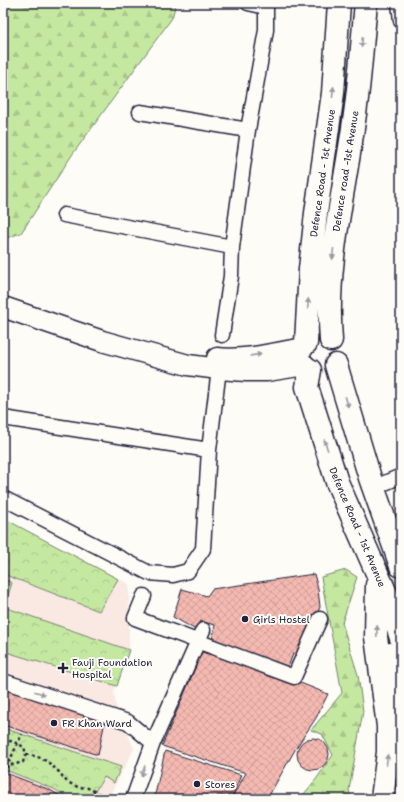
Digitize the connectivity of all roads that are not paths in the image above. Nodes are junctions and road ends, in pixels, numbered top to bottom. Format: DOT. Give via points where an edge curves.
graph roads {
  1 [pos="248,3"];
  2 [pos="339,3"];
  3 [pos="366,3"];
  4 [pos="400,3"];
  5 [pos="266,5"];
  6 [pos="401,21"];
  7 [pos="140,112"];
  8 [pos="248,130"];
  9 [pos="64,215"];
  10 [pos="232,247"];
  11 [pos="3,294"];
  12 [pos="3,307"];
  13 [pos="222,335"];
  14 [pos="331,340"];
  15 [pos="306,357"];
  16 [pos="336,365"];
  17 [pos="219,369"];
  18 [pos="3,418"];
  19 [pos="209,450"];
  20 [pos="401,476"];
  21 [pos="375,491"];
  22 [pos="3,498"];
  23 [pos="401,517"];
  24 [pos="401,566"];
  25 [pos="376,568"];
  26 [pos="144,596"];
  27 [pos="320,619"];
  28 [pos="200,636"];
  29 [pos="396,645"];
  30 [pos="3,681"];
  31 [pos="401,703"];
  32 [pos="153,743"];
  33 [pos="133,799"];
  34 [pos="382,799"];
  1 -- 5 [label="street"];
  15 -- 2 [label="main road, Defence Road - 1st Avenue, one-way" via="310,269 333,93"];
  3 -- 14 [label="main road, Defence road -1st Avenue, one-way" via="354,120 333,251 329,320"];
  4 -- 6 [label="street"];
  5 -- 8 [label="street" via="266,30"];
  7 -- 8 [label="street"];
  8 -- 10 [label="street"];
  9 -- 10 [label="street"];
  10 -- 13 [label="street" via="232,276"];
  11 -- 15 [label="main road, one-way" via="115,334 183,353 226,359"];
  12 -- 17 [label="main road" via="102,341 188,366"];
  14 -- 15 [label="main road" via="316,337"];
  14 -- 16 [label="main road, Defence road -1st Avenue" via="338,352"];
  15 -- 16 [label="main road" via="321,373"];
  15 -- 17 [label="main road" via="267,371"];
  25 -- 15 [label="main road, Defence Road - 1st Avenue, one-way" via="337,482 307,387"];
  16 -- 21 [label="main road, Defence road -1st Avenue, one-way"];
  17 -- 19 [label="street"];
  18 -- 19 [label="street"];
  19 -- 22 [label="street" via="203,548 188,570 174,575 149,573"];
  20 -- 21 [label="street"];
  21 -- 23 [label="main road"];
  21 -- 24 [label="main road, Defence road -1st Avenue"];
  25 -- 29 [label="main road, Defence Road - 1st Avenue" via="388,598"];
  34 -- 25 [label="main road, one-way" via="388,752 388,726 376,637"];
  26 -- 28 [label="street" via="135,618"];
  27 -- 28 [label="street" via="294,677"];
  28 -- 32 [label="street"];
  29 -- 31 [label="main road"];
  30 -- 32 [label="street, one-way" via="128,722"];
  32 -- 33 [label="street, one-way"];
}
